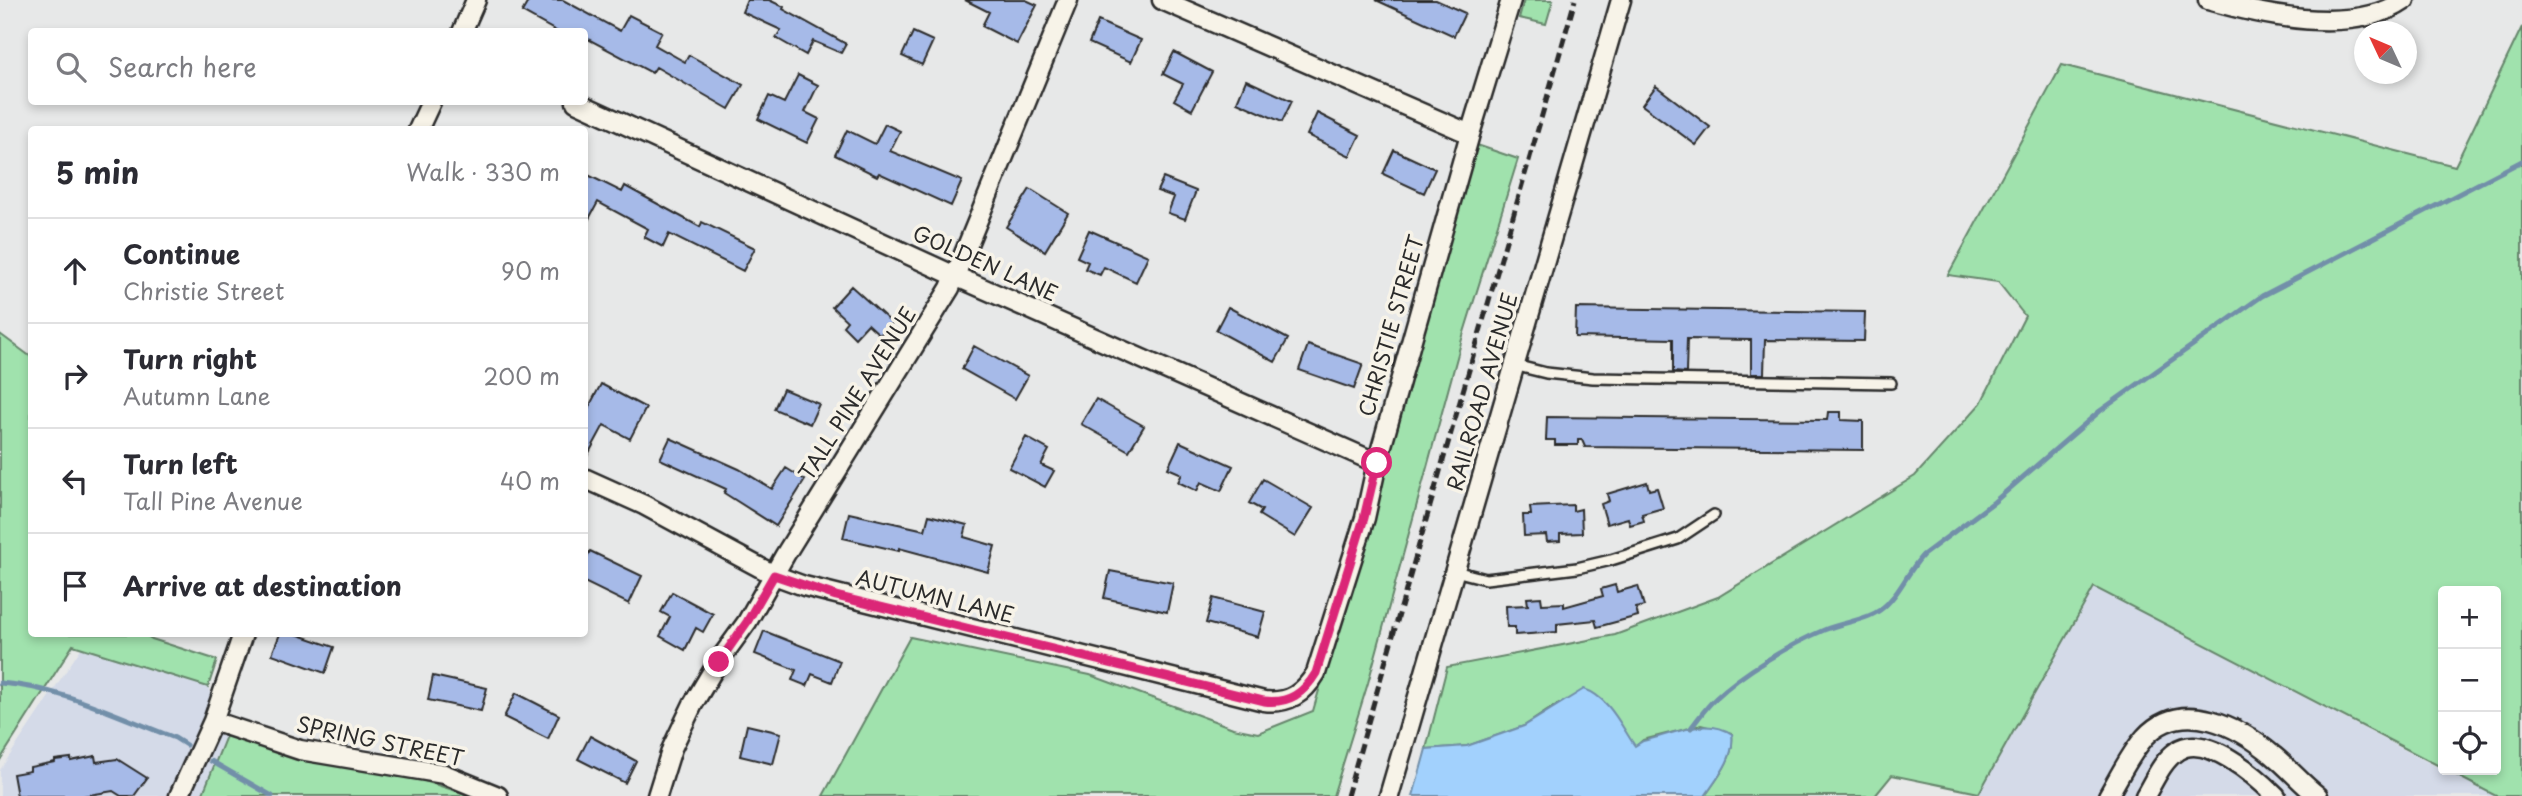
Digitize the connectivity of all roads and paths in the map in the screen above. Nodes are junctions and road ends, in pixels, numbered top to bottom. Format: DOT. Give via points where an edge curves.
graph roads {
  1 [pos="475,0"];
  2 [pos="1068,0"];
  3 [pos="1162,0"];
  4 [pos="1511,0"];
  5 [pos="1621,0"];
  6 [pos="2208,0"];
  7 [pos="2405,0"];
  8 [pos="464,28"];
  9 [pos="430,105"];
  10 [pos="583,105"];
  11 [pos="420,126"];
  12 [pos="1470,134"];
  13 [pos="955,276"];
  14 [pos="1514,365"];
  15 [pos="1891,383"];
  16 [pos="1377,463"];
  17 [pos="588,480"];
  18 [pos="1714,514"];
  19 [pos="1455,571"];
  20 [pos="774,575"];
  21 [pos="242,637"];
  22 [pos="1293,698"];
  23 [pos="213,721"];
  24 [pos="179,796"];
  25 [pos="498,796"];
  26 [pos="657,796"];
  27 [pos="1389,796"];
  28 [pos="2108,796"];
  29 [pos="2145,796"];
  30 [pos="2276,796"];
  31 [pos="2318,796"];
  1 -- 8 [label="street"];
  2 -- 13 [label="street, TALL PINE AVENUE"];
  3 -- 12 [label="street"];
  4 -- 12 [label="street, CHRISTIE STREET"];
  5 -- 14 [label="street, RAILROAD AVENUE"];
  6 -- 7 [label="street" via="2256,12 2328,20 2372,15"];
  9 -- 11 [label="street"];
  10 -- 13 [label="street, GOLDEN LANE"];
  12 -- 16 [label="street, CHRISTIE STREET"];
  13 -- 16 [label="street, GOLDEN LANE"];
  13 -- 20 [label="street, TALL PINE AVENUE"];
  14 -- 15 [label="lane" via="1593,378"];
  14 -- 19 [label="street, RAILROAD AVENUE"];
  16 -- 22 [label="street, CHRISTIE STREET" via="1316,673"];
  17 -- 20 [label="street, AUTUMN LANE"];
  18 -- 19 [label="lane" via="1678,539 1577,568 1486,579"];
  19 -- 27 [label="street, RAILROAD AVENUE"];
  20 -- 22 [label="street, AUTUMN LANE" via="836,596 1264,701"];
  20 -- 26 [label="street, TALL PINE AVENUE" via="693,704 672,748"];
  21 -- 23 [label="street"];
  23 -- 24 [label="street"];
  23 -- 25 [label="street, SPRING STREET" via="300,750 444,774"];
  28 -- 31 [label="street" via="2151,731 2171,720 2195,717 2222,723 2263,747"];
  29 -- 30 [label="street" via="2167,760 2191,745 2242,766"];
}
